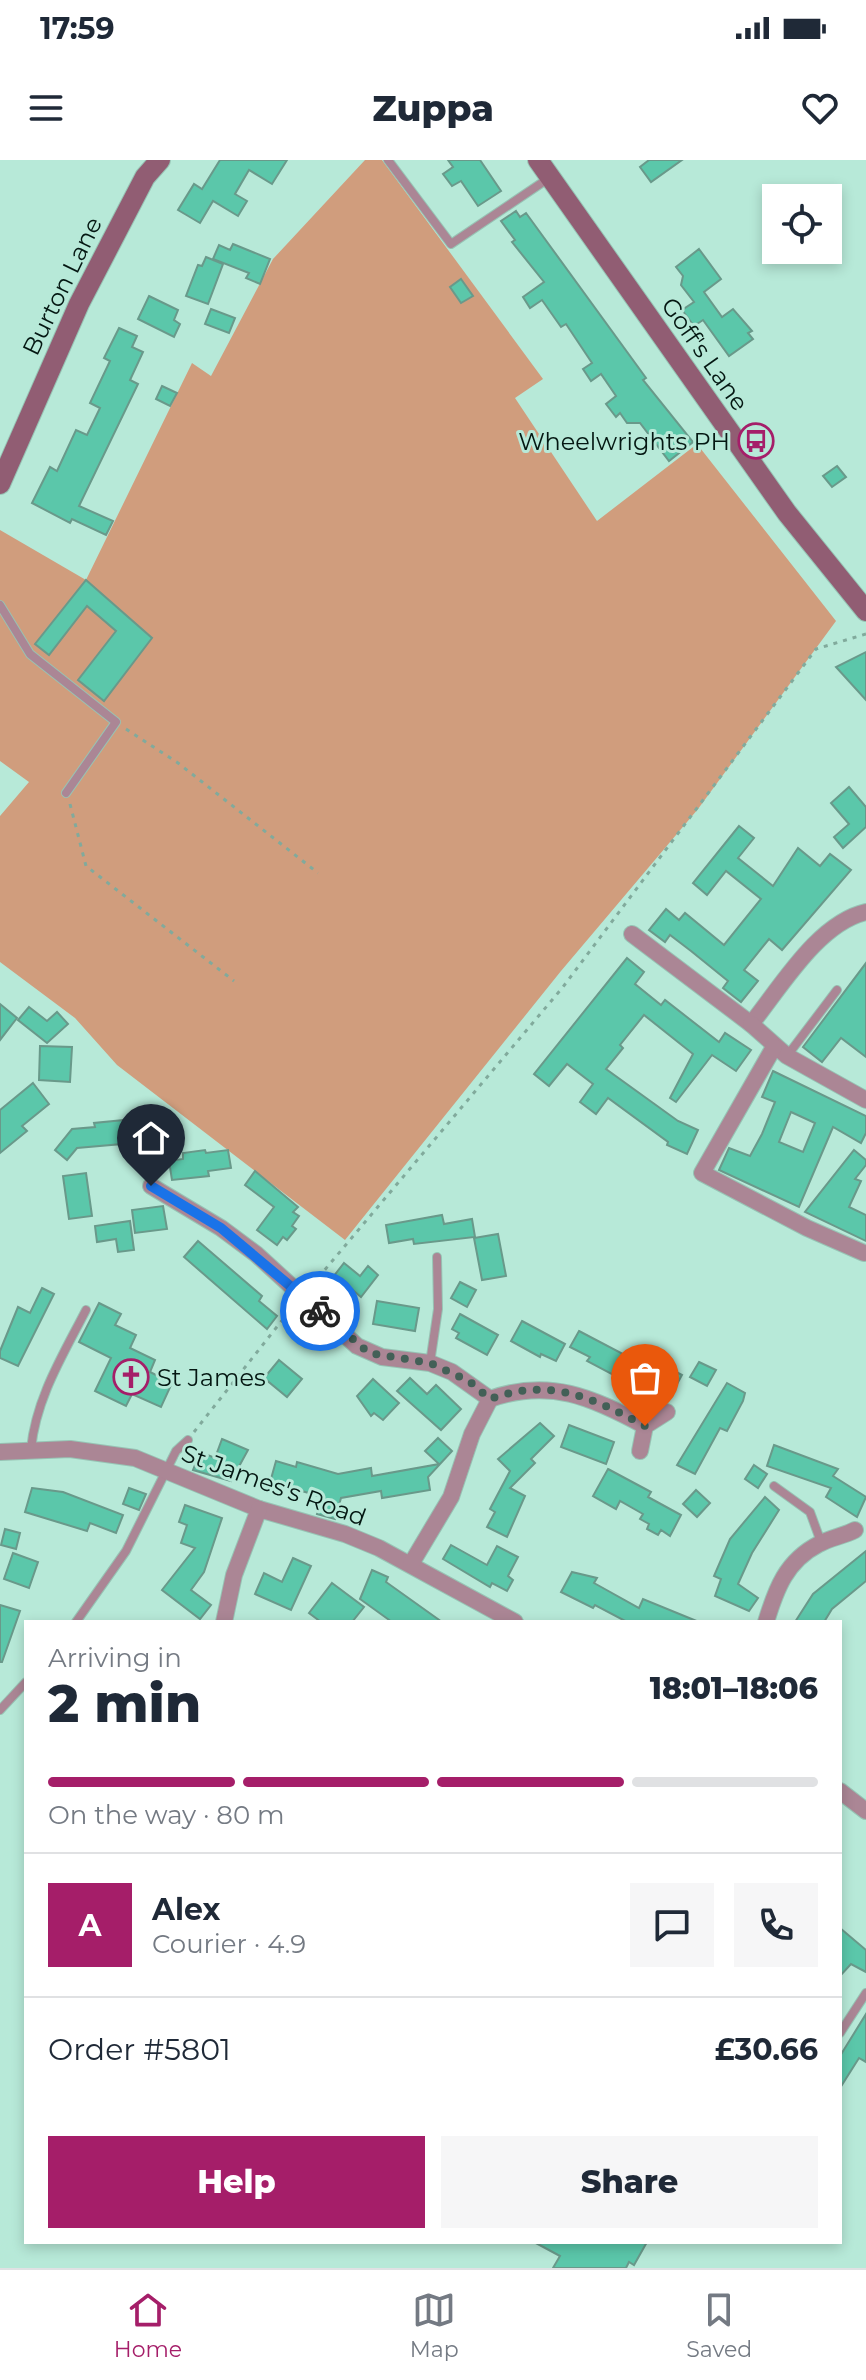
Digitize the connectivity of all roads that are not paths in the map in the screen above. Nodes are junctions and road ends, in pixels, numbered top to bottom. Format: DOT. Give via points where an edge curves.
graph roads {
  1 [pos="160,160"];
  2 [pos="388,160"];
  3 [pos="538,160"];
  4 [pos="550,178"];
  5 [pos="0,484"];
  6 [pos="0,605"];
  7 [pos="866,611"];
  8 [pos="66,793"];
  9 [pos="866,912"];
  10 [pos="632,934"];
  11 [pos="837,990"];
  12 [pos="751,1024"];
  13 [pos="781,1051"];
  14 [pos="866,1100"];
  15 [pos="151,1186"];
  16 [pos="864,1253"];
  17 [pos="437,1257"];
  18 [pos="86,1310"];
  19 [pos="430,1363"];
  20 [pos="490,1399"];
  21 [pos="667,1412"];
  22 [pos="645,1426"];
  23 [pos="188,1440"];
  24 [pos="31,1449"];
  25 [pos="640,1451"];
  26 [pos="0,1452"];
  27 [pos="165,1472"];
  28 [pos="774,1486"];
  29 [pos="259,1509"];
  30 [pos="855,1530"];
  31 [pos="821,1542"];
  32 [pos="411,1564"];
  33 [pos="77,1620"];
  34 [pos="224,1620"];
  35 [pos="511,1620"];
  36 [pos="767,1620"];
  37 [pos="24,1684"];
  38 [pos="0,1710"];
  39 [pos="842,1793"];
  40 [pos="866,1811"];
  41 [pos="866,1993"];
  42 [pos="842,2030"];
  1 -- 5 [label="main road, Burton Lane" via="145,177 79,304"];
  2 -- 4 [label="lane" via="451,244"];
  3 -- 4 [label="main road, Goff's Lane"];
  4 -- 7 [label="main road, Goff's Lane" via="779,501"];
  6 -- 8 [label="lane" via="30,654 116,722"];
  9 -- 12 [label="street" via="829,929"];
  10 -- 12 [label="street"];
  11 -- 13 [label="lane"];
  12 -- 13 [label="street"];
  13 -- 14 [label="street"];
  13 -- 16 [label="street" via="702,1173"];
  15 -- 19 [label="street" via="221,1228 369,1353"];
  17 -- 19 [label="lane" via="438,1309"];
  18 -- 24 [label="lane" via="48,1385 35,1418"];
  19 -- 20 [label="street" via="469,1381"];
  20 -- 22 [label="street" via="518,1389 554,1390 609,1407"];
  20 -- 32 [label="street" via="451,1497"];
  21 -- 22 [label="street"];
  22 -- 25 [label="street"];
  23 -- 27 [label="lane"];
  24 -- 26 [label="street, St James's Road"];
  24 -- 27 [label="street, St James's Road" via="102,1452 135,1458"];
  27 -- 29 [label="street, St James's Road"];
  27 -- 33 [label="lane" via="126,1551"];
  28 -- 31 [label="lane" via="810,1512"];
  29 -- 32 [label="street, St James's Road" via="345,1534"];
  29 -- 34 [label="street" via="234,1575"];
  30 -- 31 [label="street"];
  31 -- 36 [label="street" via="791,1564"];
  32 -- 35 [label="street, St James's Road"];
  37 -- 38 [label="lane"];
  39 -- 40 [label="street"];
  41 -- 42 [label="lane"];
}
